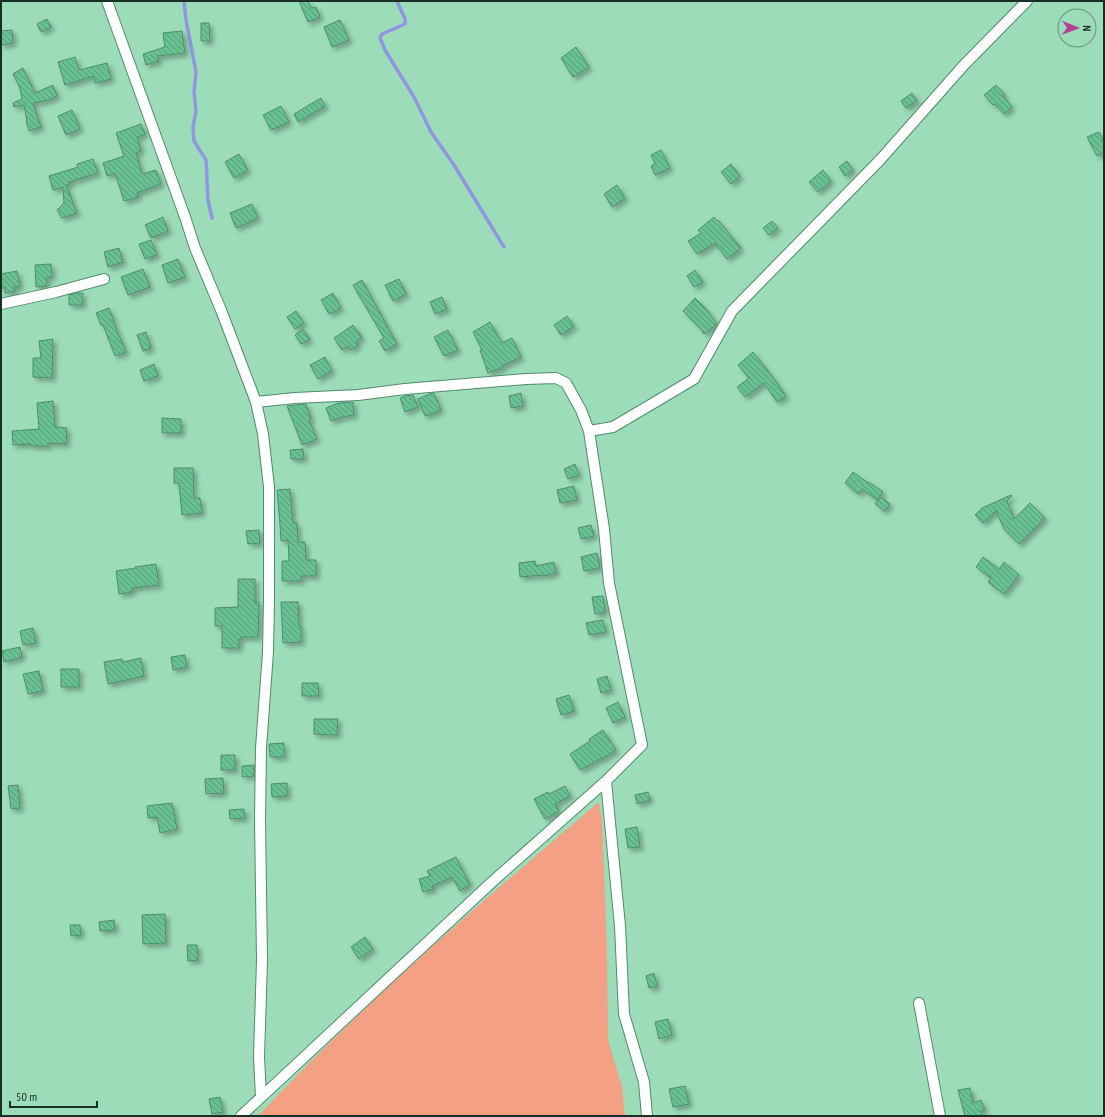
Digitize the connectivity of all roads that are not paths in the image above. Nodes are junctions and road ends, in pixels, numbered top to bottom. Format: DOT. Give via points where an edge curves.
graph roads {
  1 [pos="107,1"];
  2 [pos="1028,1"];
  3 [pos="104,279"];
  4 [pos="1,304"];
  5 [pos="256,402"];
  6 [pos="589,431"];
  7 [pos="606,781"];
  8 [pos="919,1003"];
  9 [pos="261,1098"];
  10 [pos="241,1116"];
  11 [pos="647,1116"];
  12 [pos="940,1116"];
  1 -- 5 [label="street" via="195,248"];
  2 -- 6 [label="street" via="964,65 880,160 732,311 694,379 613,427"];
  3 -- 4 [label="street"];
  5 -- 6 [label="street" via="556,378 566,383"];
  5 -- 9 [label="street" via="263,434 268,487 269,600 261,748"];
  6 -- 7 [label="street" via="604,529 609,582 642,745"];
  7 -- 9 [label="street" via="492,882"];
  7 -- 11 [label="street" via="620,926 624,1014 644,1082"];
  8 -- 12 [label="street"];
  9 -- 10 [label="street"];
}
